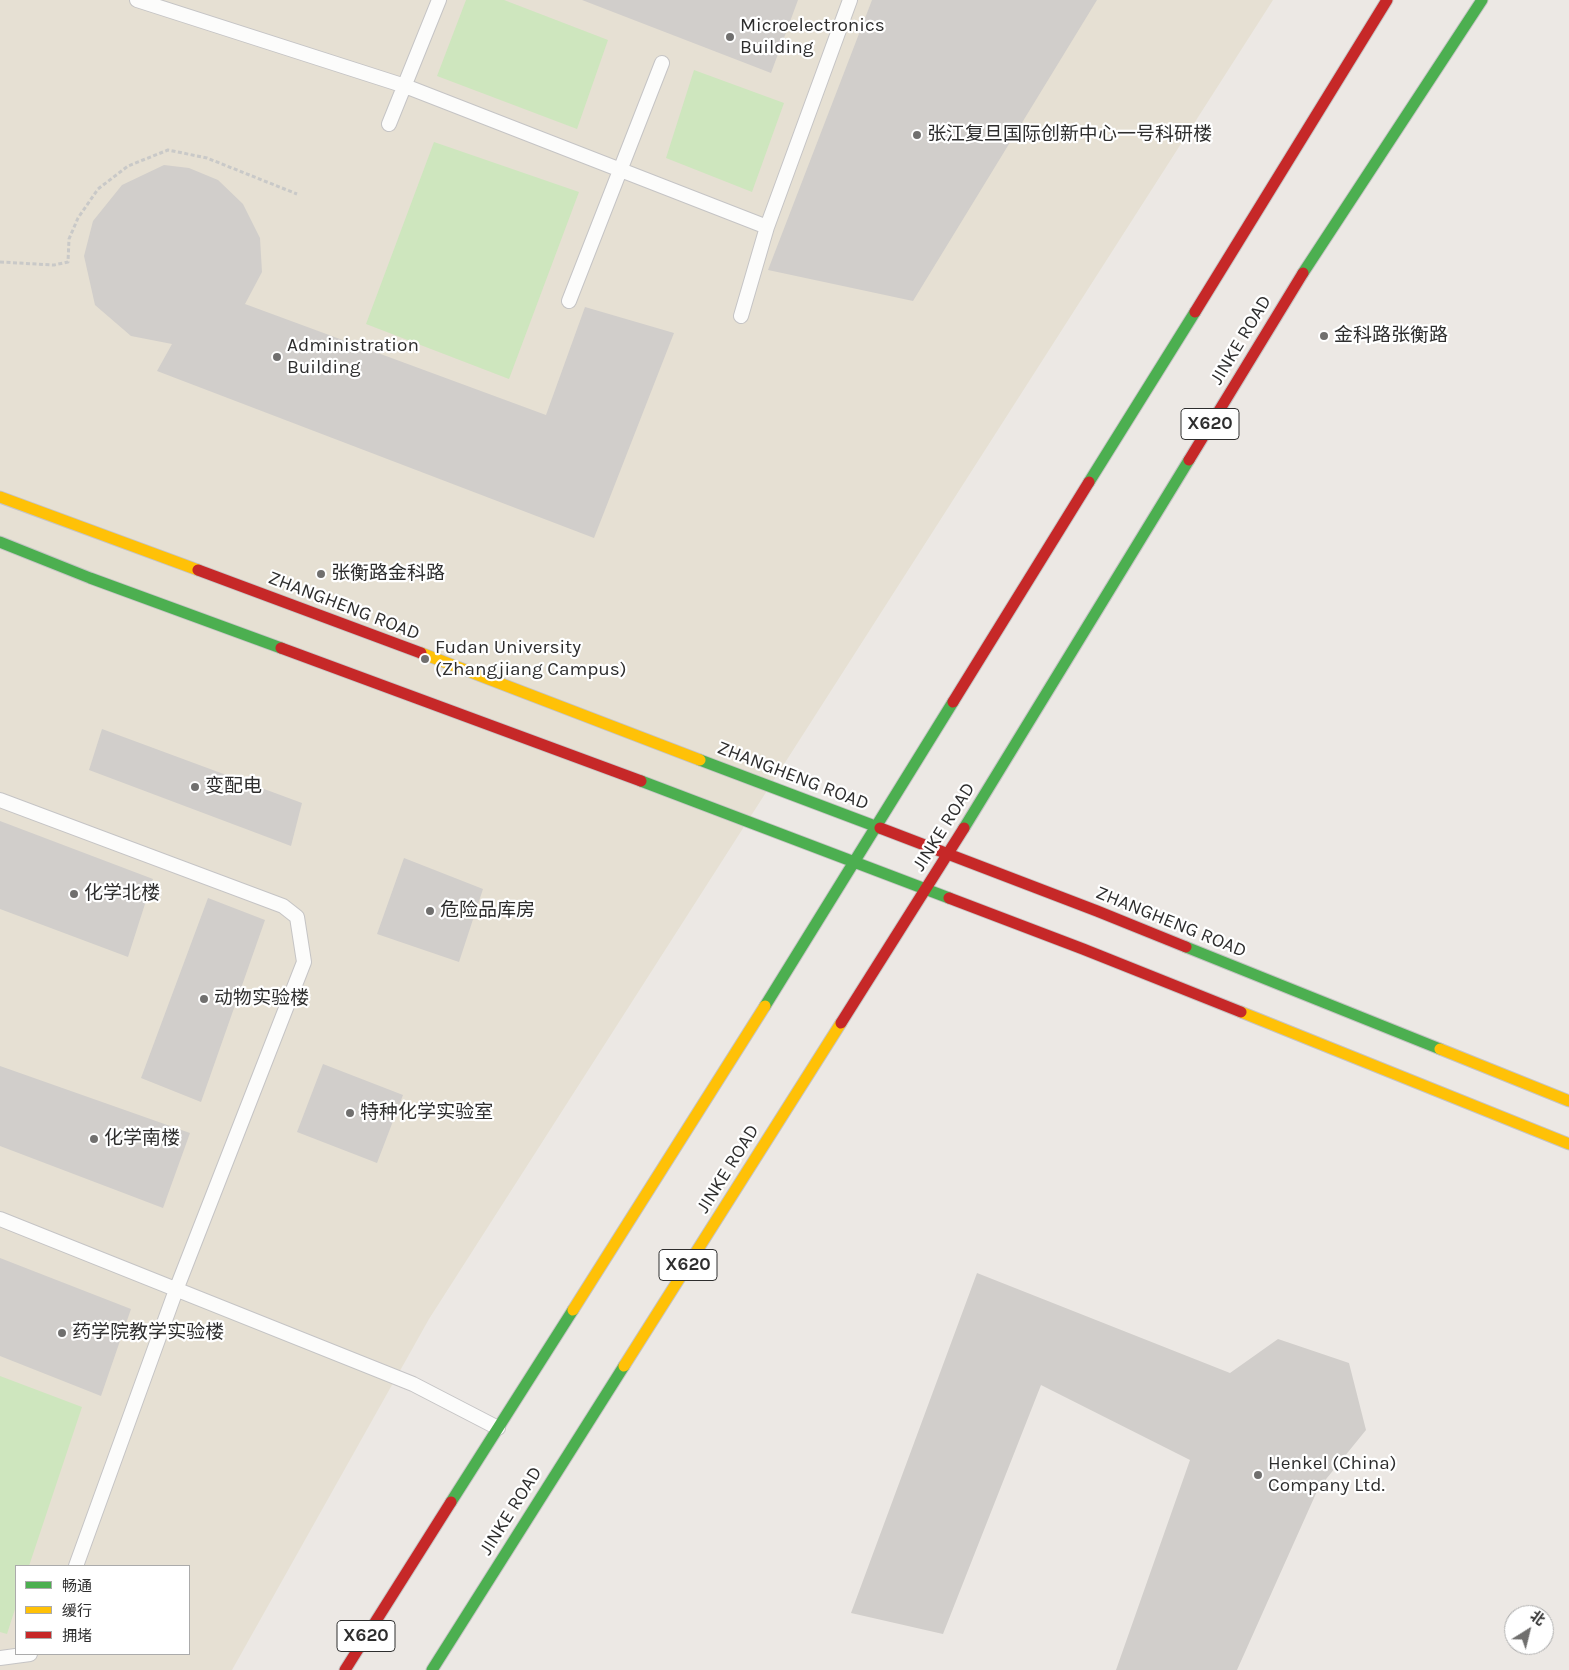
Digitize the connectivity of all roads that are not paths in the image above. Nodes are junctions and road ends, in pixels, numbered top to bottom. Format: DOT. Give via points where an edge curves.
graph roads {
  1 [pos="137,0"];
  2 [pos="439,0"];
  3 [pos="850,0"];
  4 [pos="1387,0"];
  5 [pos="1482,0"];
  6 [pos="662,63"];
  7 [pos="405,86"];
  8 [pos="389,124"];
  9 [pos="621,170"];
  10 [pos="767,227"];
  11 [pos="569,300"];
  12 [pos="740,316"];
  13 [pos="0,497"];
  14 [pos="0,542"];
  15 [pos="0,800"];
  16 [pos="877,826"];
  17 [pos="948,853"];
  18 [pos="854,862"];
  19 [pos="926,889"];
  20 [pos="1569,1101"];
  21 [pos="1569,1144"];
  22 [pos="0,1219"];
  23 [pos="176,1290"];
  24 [pos="498,1428"];
  25 [pos="76,1565"];
  26 [pos="22,1655"];
  27 [pos="0,1658"];
  28 [pos="345,1670"];
  29 [pos="432,1670"];
  1 -- 7 [label="lane"];
  2 -- 7 [label="lane"];
  3 -- 10 [label="lane"];
  4 -- 16 [label="main road"];
  5 -- 17 [label="main road, JINKE ROAD / X620" via="1284,302"];
  6 -- 9 [label="lane"];
  7 -- 8 [label="lane"];
  7 -- 9 [label="lane"];
  9 -- 10 [label="lane"];
  9 -- 11 [label="lane"];
  10 -- 12 [label="lane"];
  13 -- 16 [label="main road, ZHANGHENG ROAD"];
  14 -- 18 [label="main road"];
  15 -- 23 [label="lane" via="283,906 297,917 304,962"];
  16 -- 17 [label="main road, ZHANGHENG ROAD"];
  16 -- 18 [label="main road"];
  17 -- 19 [label="main road, JINKE ROAD"];
  17 -- 20 [label="main road, ZHANGHENG ROAD"];
  18 -- 19 [label="main road"];
  18 -- 24 [label="main road, X620"];
  19 -- 21 [label="main road"];
  19 -- 29 [label="main road, JINKE ROAD / X620"];
  22 -- 23 [label="lane"];
  23 -- 24 [label="lane" via="413,1384"];
  23 -- 25 [label="lane"];
  24 -- 28 [label="main road, X620"];
  26 -- 27 [label="lane"];
}
